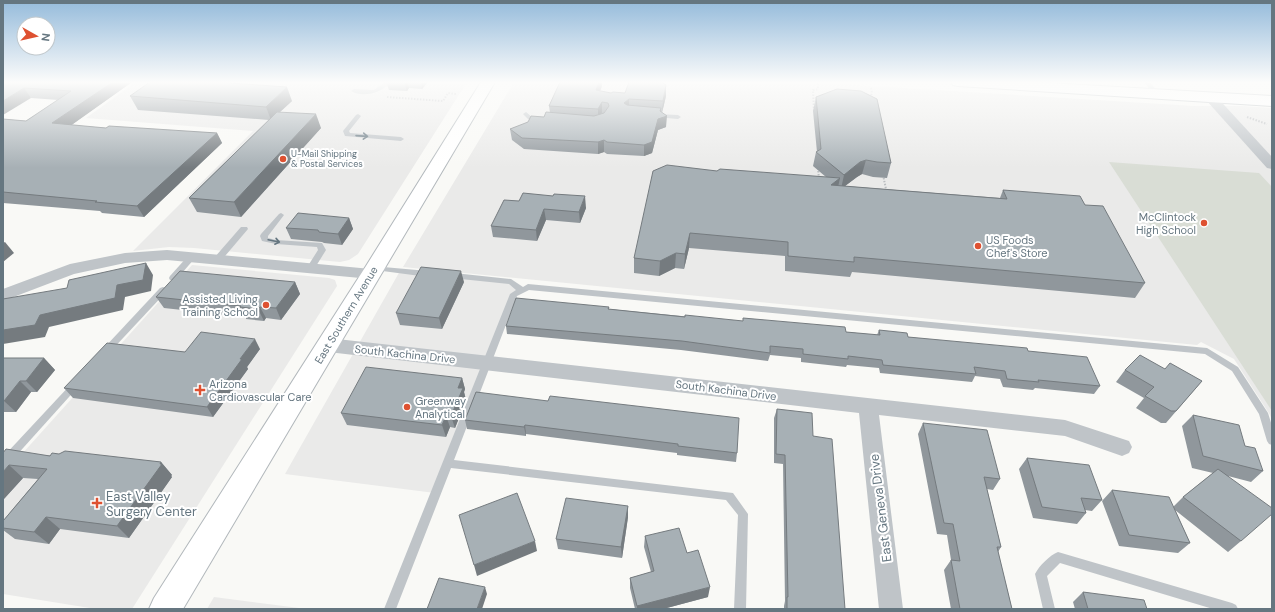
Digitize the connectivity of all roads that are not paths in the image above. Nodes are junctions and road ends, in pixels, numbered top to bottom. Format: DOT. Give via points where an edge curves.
graph roads {
  1 [pos="471,111"];
  2 [pos="1222,111"];
  3 [pos="526,114"];
  4 [pos="650,115"];
  5 [pos="358,116"];
  6 [pos="678,117"];
  7 [pos="543,120"];
  8 [pos="401,139"];
  9 [pos="1272,165"];
  10 [pos="280,215"];
  11 [pos="244,228"];
  12 [pos="191,258"];
  13 [pos="217,260"];
  14 [pos="310,269"];
  15 [pos="373,271"];
  16 [pos="522,290"];
  17 [pos="3,295"];
  18 [pos="328,345"];
  19 [pos="99,359"];
  20 [pos="486,362"];
  21 [pos="83,376"];
  22 [pos="868,406"];
  23 [pos="1272,441"];
  24 [pos="1122,447"];
  25 [pos="447,463"];
  26 [pos="3,464"];
  27 [pos="165,609"];
  28 [pos="390,609"];
  29 [pos="740,609"];
  30 [pos="892,609"];
  31 [pos="1049,609"];
  32 [pos="1232,609"];
  1 -- 15 [label="main road, East Southern Avenue"];
  2 -- 9 [label="street"];
  3 -- 7 [label="lane" via="530,118"];
  4 -- 6 [label="lane"];
  5 -- 8 [label="lane, one-way" via="346,131 347,135"];
  10 -- 14 [label="lane, one-way" via="266,232 265,239 319,245 322,250"];
  11 -- 13 [label="lane"];
  12 -- 13 [label="street"];
  12 -- 17 [label="street" via="167,255 125,258 70,269"];
  12 -- 19 [label="lane"];
  13 -- 14 [label="street"];
  14 -- 15 [label="street"];
  15 -- 16 [label="lane" via="511,282"];
  15 -- 18 [label="main road, East Southern Avenue"];
  16 -- 20 [label="lane" via="514,294"];
  16 -- 23 [label="lane" via="528,287 1207,351 1235,369 1263,413"];
  18 -- 20 [label="street, South Kachina Drive"];
  18 -- 27 [label="main road, East Southern Avenue"];
  20 -- 22 [label="street, South Kachina Drive"];
  20 -- 25 [label="lane"];
  21 -- 26 [label="lane"];
  22 -- 24 [label="street, South Kachina Drive" via="1065,428"];
  22 -- 30 [label="street, East Geneva Drive"];
  25 -- 28 [label="lane"];
  25 -- 29 [label="lane" via="729,496 743,514"];
  31 -- 32 [label="lane" via="1041,574 1058,557"];
}
